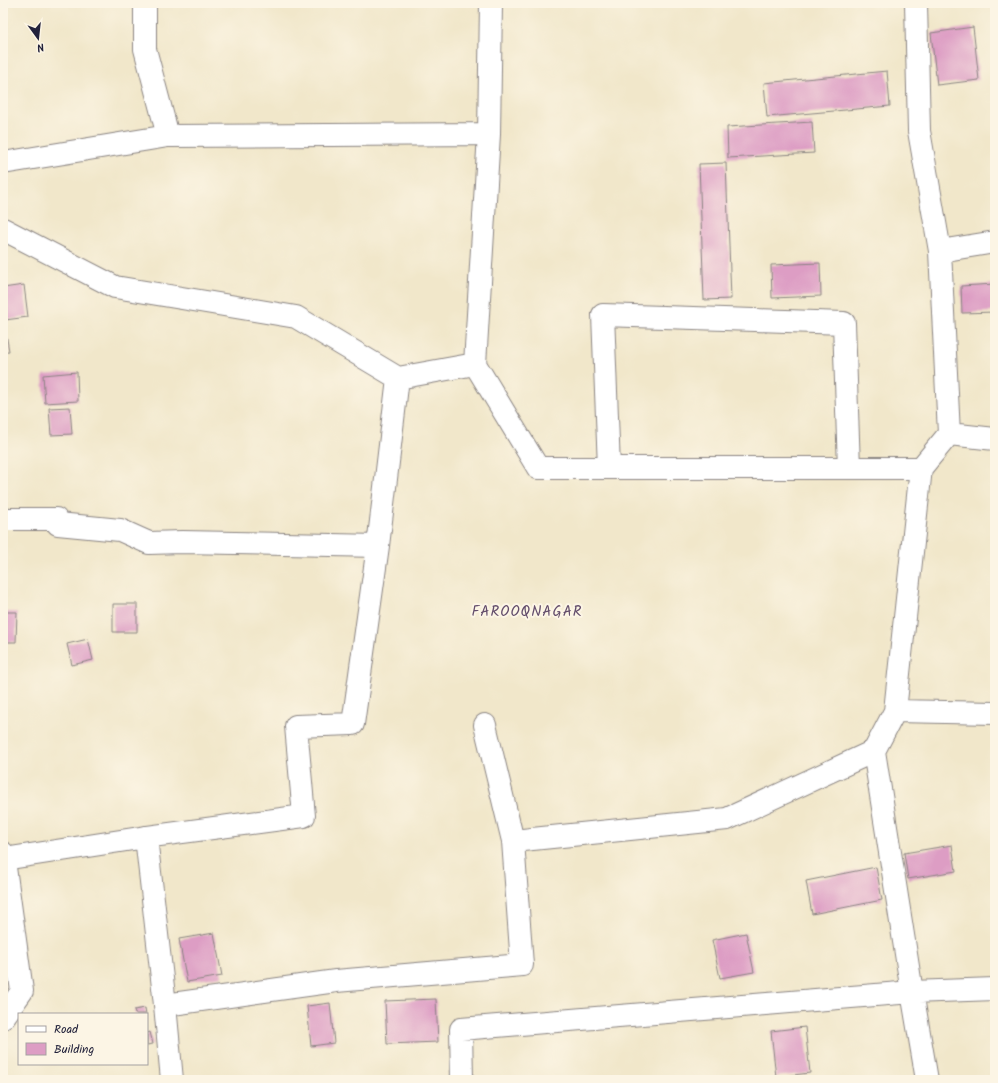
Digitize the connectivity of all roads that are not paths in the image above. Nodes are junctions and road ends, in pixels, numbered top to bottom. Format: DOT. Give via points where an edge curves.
graph roads {
  1 [pos="145,3"];
  2 [pos="491,3"];
  3 [pos="916,3"];
  4 [pos="489,134"];
  5 [pos="168,136"];
  6 [pos="3,163"];
  7 [pos="3,229"];
  8 [pos="995,242"];
  9 [pos="940,251"];
  10 [pos="475,364"];
  11 [pos="398,378"];
  12 [pos="949,434"];
  13 [pos="995,440"];
  14 [pos="609,468"];
  15 [pos="849,468"];
  16 [pos="921,468"];
  17 [pos="3,519"];
  18 [pos="378,546"];
  19 [pos="896,711"];
  20 [pos="995,713"];
  21 [pos="485,724"];
  22 [pos="874,751"];
  23 [pos="146,837"];
  24 [pos="513,841"];
  25 [pos="4,856"];
  26 [pos="995,989"];
  27 [pos="912,992"];
  28 [pos="165,1005"];
  29 [pos="3,1018"];
  30 [pos="172,1080"];
  31 [pos="462,1080"];
  32 [pos="927,1080"];
  1 -- 5 [label="street" via="145,49"];
  2 -- 4 [label="street"];
  3 -- 9 [label="street" via="919,131"];
  4 -- 5 [label="street"];
  4 -- 10 [label="street"];
  5 -- 6 [label="street"];
  7 -- 11 [label="street" via="115,287 296,317"];
  8 -- 9 [label="street"];
  9 -- 12 [label="street"];
  10 -- 11 [label="street"];
  10 -- 14 [label="street" via="538,468"];
  11 -- 18 [label="street"];
  12 -- 13 [label="street"];
  12 -- 16 [label="street"];
  14 -- 15 [label="street"];
  14 -- 15 [label="street" via="603,315 844,322"];
  15 -- 16 [label="street"];
  16 -- 19 [label="street"];
  17 -- 18 [label="street" via="56,519 58,524 120,530 149,543"];
  18 -- 23 [label="street" via="353,724 296,726 304,816"];
  19 -- 20 [label="street"];
  19 -- 22 [label="street"];
  21 -- 24 [label="street"];
  22 -- 24 [label="street" via="727,819"];
  22 -- 27 [label="street"];
  23 -- 25 [label="street"];
  23 -- 28 [label="street"];
  24 -- 28 [label="street" via="522,965 336,981"];
  25 -- 29 [label="street" via="22,990"];
  26 -- 27 [label="street"];
  27 -- 31 [label="street" via="461,1029"];
  27 -- 32 [label="street"];
  28 -- 30 [label="street"];
}
